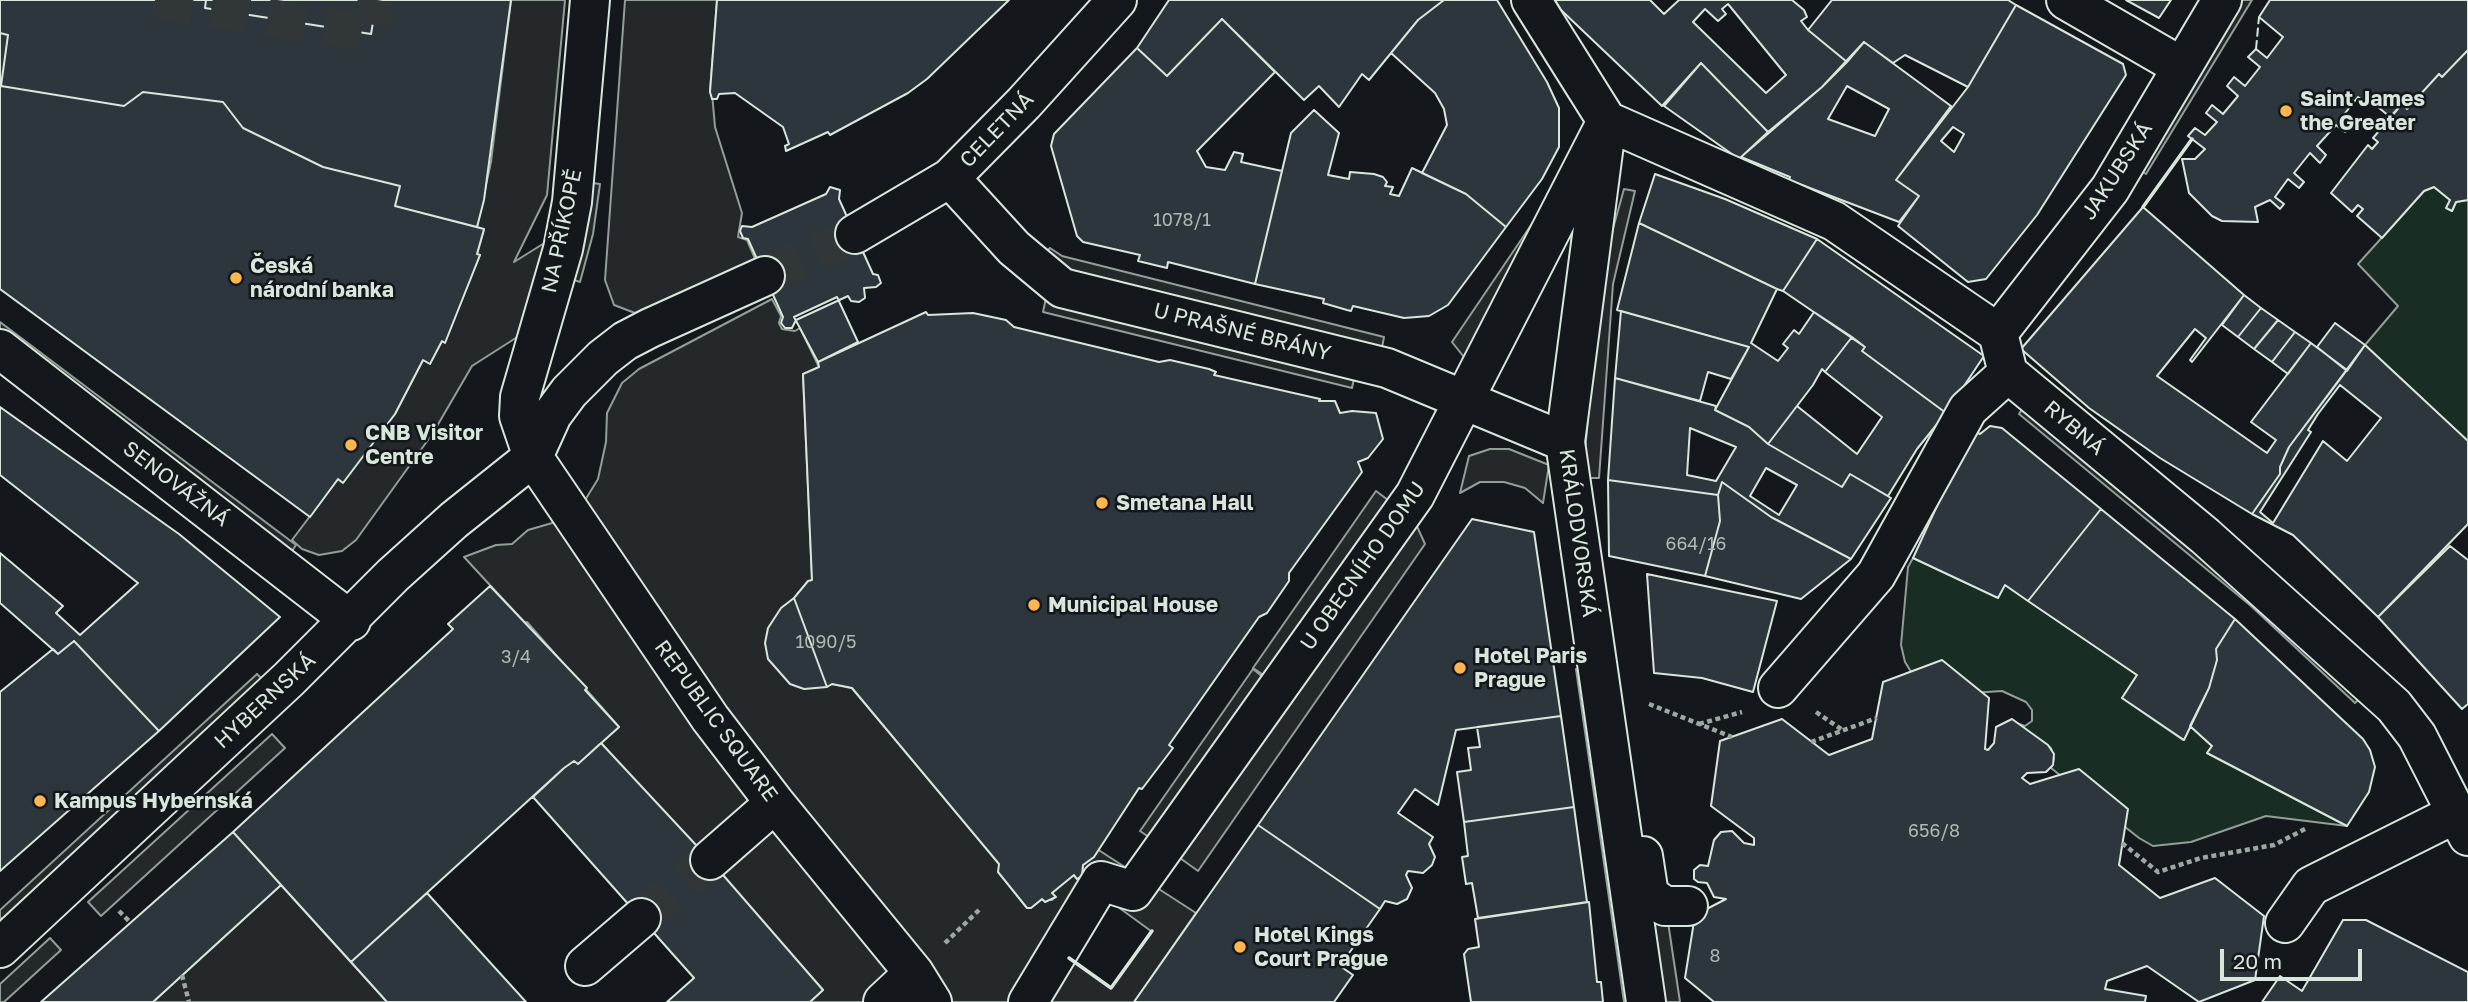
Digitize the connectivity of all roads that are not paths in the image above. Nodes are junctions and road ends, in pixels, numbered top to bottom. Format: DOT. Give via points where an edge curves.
graph roads {
  1 [pos="590,0"];
  2 [pos="1117,0"];
  3 [pos="1531,0"];
  4 [pos="2066,0"];
  5 [pos="2222,0"];
  6 [pos="2182,67"];
  7 [pos="1607,121"];
  8 [pos="950,178"];
  9 [pos="855,234"];
  10 [pos="765,276"];
  11 [pos="1998,332"];
  12 [pos="0,349"];
  13 [pos="2008,373"];
  14 [pos="1464,400"];
  15 [pos="1565,442"];
  16 [pos="533,457"];
  17 [pos="351,621"];
  18 [pos="1778,688"];
  19 [pos="1608,734"];
  20 [pos="775,803"];
  21 [pos="2462,825"];
  22 [pos="709,860"];
  23 [pos="1688,906"];
  24 [pos="641,918"];
  25 [pos="2285,923"];
  26 [pos="2,941"];
  27 [pos="585,966"];
  28 [pos="923,988"];
  29 [pos="883,1002"];
  30 [pos="1028,1002"];
  31 [pos="1646,1002"];
  1 -- 16 [label="street, NA PŘÍKOPĚ" via="572,202 563,250 520,397 519,416"];
  2 -- 8 [label="street, CELETNÁ"];
  3 -- 7 [label="street"];
  4 -- 6 [label="street"];
  5 -- 6 [label="street, JAKUBSKÁ"];
  6 -- 11 [label="street, JAKUBSKÁ" via="2110,189"];
  7 -- 11 [label="street" via="1834,221"];
  7 -- 14 [label="street, U OBECNÍHO DOMU"];
  7 -- 15 [label="street, KRÁLODVORSKÁ"];
  8 -- 9 [label="street, CELETNÁ"];
  8 -- 14 [label="street, U PRAŠNÉ BRÁNY" via="1014,248 1062,288 1387,368"];
  10 -- 16 [label="street" via="625,341 569,392 552,415"];
  11 -- 13 [label="street"];
  12 -- 17 [label="street, SENOVÁŽNÁ"];
  13 -- 18 [label="street" via="1968,409 1876,575"];
  13 -- 21 [label="street, RYBNÁ" via="2205,536 2394,706 2417,736"];
  14 -- 15 [label="street, U PRAŠNÉ BRÁNY"];
  14 -- 30 [label="street, U OBECNÍHO DOMU" via="1415,495 1133,891 1101,881"];
  15 -- 19 [label="street, KRÁLODVORSKÁ"];
  16 -- 17 [label="street, HYBERNSKÁ" via="403,566"];
  16 -- 20 [label="street, REPUBLIC SQUARE" via="710,718"];
  17 -- 26 [label="street, HYBERNSKÁ"];
  19 -- 23 [label="street" via="1640,799 1649,895 1665,906"];
  19 -- 31 [label="street, KRÁLODVORSKÁ"];
  20 -- 22 [label="street"];
  20 -- 28 [label="street, REPUBLIC SQUARE"];
  21 -- 25 [label="street" via="2311,886"];
  24 -- 27 [label="street"];
  28 -- 29 [label="street, REPUBLIC SQUARE"];
}
